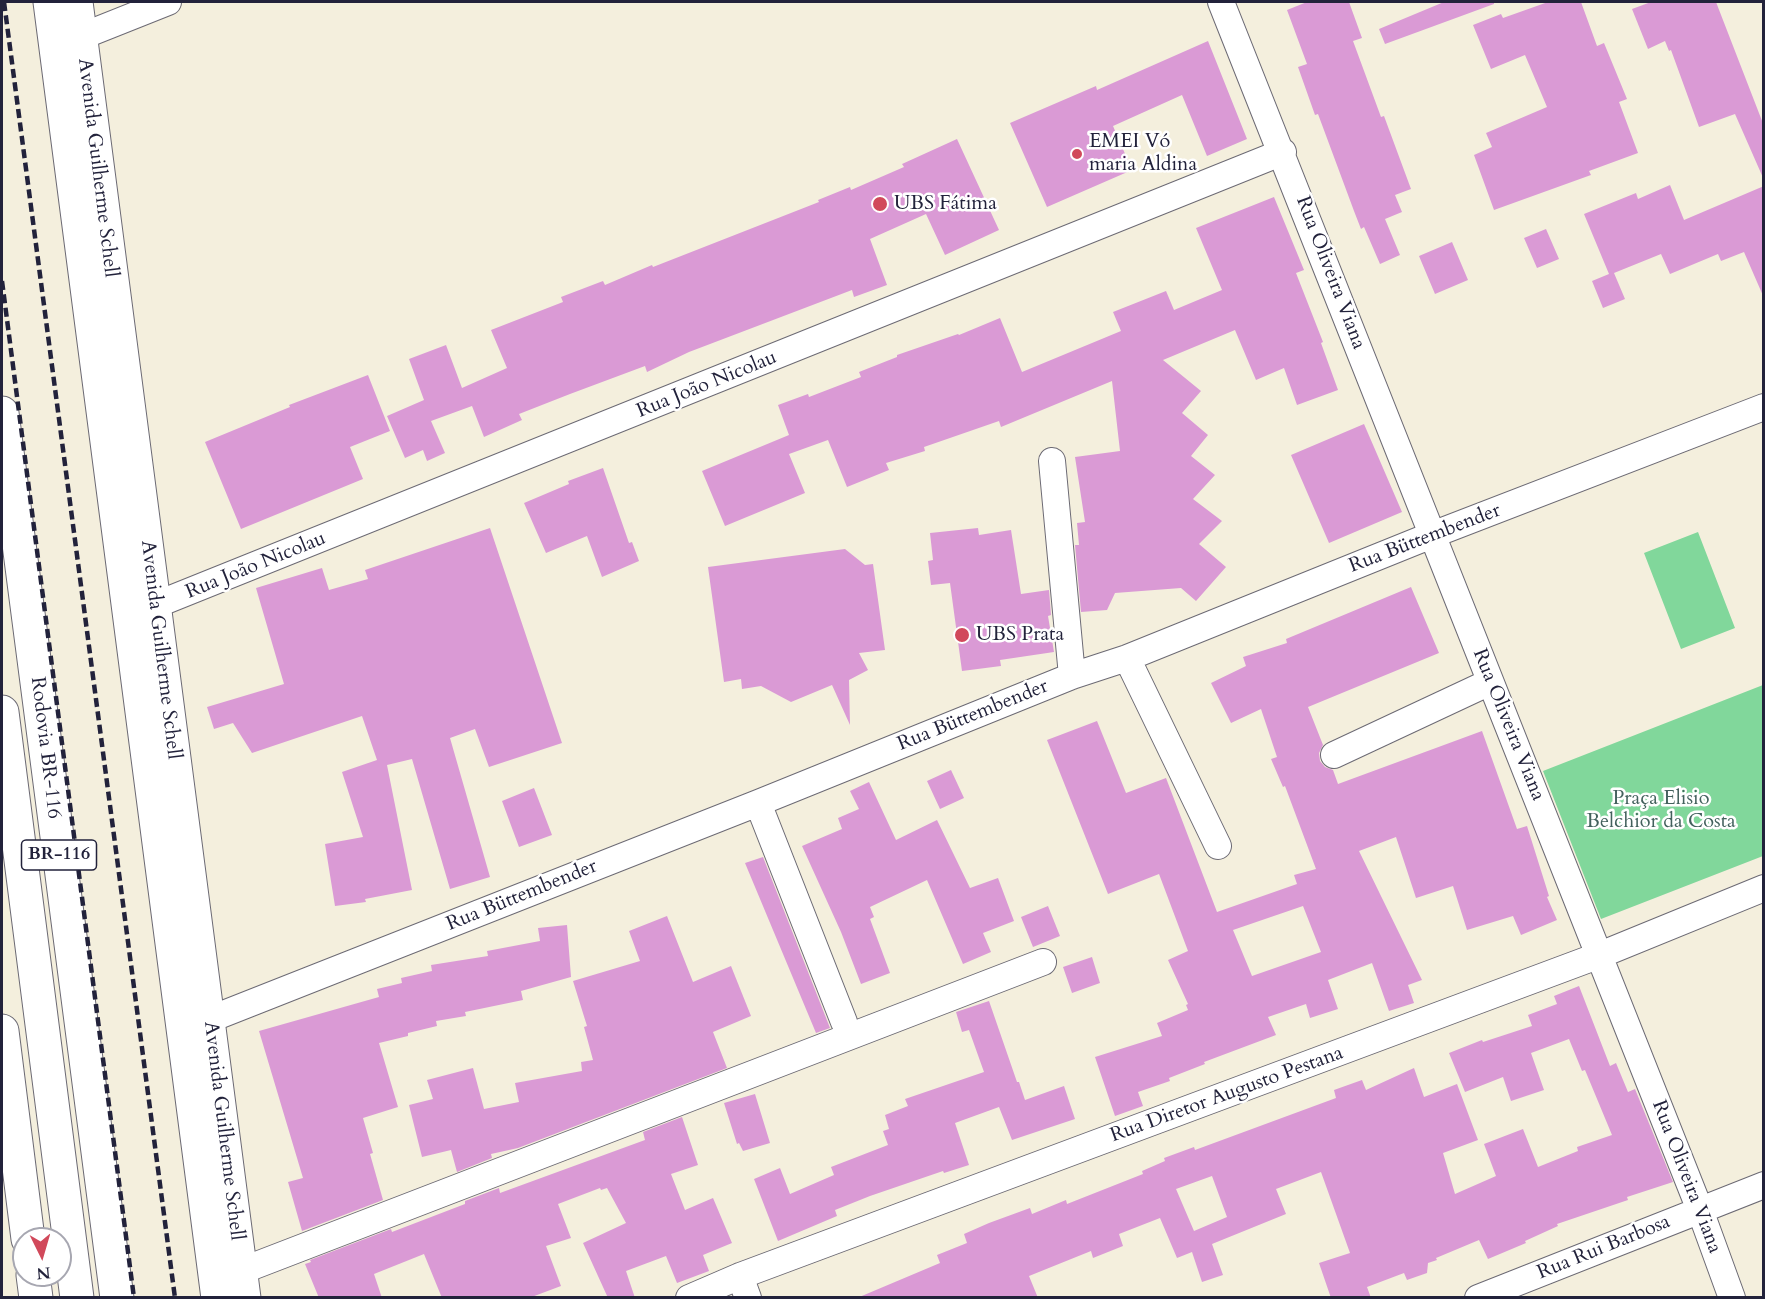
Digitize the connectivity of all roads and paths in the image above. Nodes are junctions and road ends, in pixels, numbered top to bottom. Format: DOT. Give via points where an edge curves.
graph roads {
  1 [pos="50,2"];
  2 [pos="76,2"];
  3 [pos="168,2"];
  4 [pos="1221,2"];
  5 [pos="68,42"];
  6 [pos="1283,152"];
  7 [pos="1764,407"];
  8 [pos="2,413"];
  9 [pos="1052,461"];
  10 [pos="1432,536"];
  11 [pos="142,611"];
  12 [pos="1127,658"];
  13 [pos="1072,676"];
  14 [pos="1490,682"];
  15 [pos="2,712"];
  16 [pos="1334,755"];
  17 [pos="758,803"];
  18 [pos="1218,846"];
  19 [pos="1764,888"];
  20 [pos="1600,956"];
  21 [pos="1043,962"];
  22 [pos="844,1022"];
  23 [pos="196,1024"];
  24 [pos="3,1048"];
  25 [pos="1764,1185"];
  26 [pos="1700,1210"];
  27 [pos="26,1227"];
  28 [pos="243,1284"];
  29 [pos="744,1287"];
  30 [pos="77,1298"];
  31 [pos="117,1298"];
  32 [pos="218,1298"];
  33 [pos="689,1298"];
  34 [pos="1478,1298"];
  35 [pos="1732,1298"];
  1 -- 5 [label="main road, Avenida Guilherme Schell"];
  2 -- 5 [label="main road, Avenida Guilherme Schell"];
  3 -- 5 [label="street"];
  4 -- 6 [label="street, Rua Oliveira Viana"];
  5 -- 11 [label="main road, Avenida Guilherme Schell"];
  6 -- 10 [label="street, Rua Oliveira Viana"];
  6 -- 11 [label="street, Rua João Nicolau"];
  7 -- 10 [label="street, Rua Büttembender"];
  8 -- 31 [label="main road, Rodovia BR-116 / BR-116"];
  9 -- 13 [label="street"];
  10 -- 12 [label="street, Rua Büttembender"];
  10 -- 14 [label="street, Rua Oliveira Viana"];
  11 -- 23 [label="main road, Avenida Guilherme Schell"];
  12 -- 13 [label="street, Rua Büttembender"];
  12 -- 18 [label="street"];
  13 -- 17 [label="street, Rua Büttembender"];
  14 -- 16 [label="street"];
  14 -- 20 [label="street, Rua Oliveira Viana"];
  15 -- 30 [label="main road, Rodovia BR-116 / BR-116"];
  17 -- 22 [label="street"];
  17 -- 23 [label="street, Rua Büttembender"];
  19 -- 20 [label="street, Rua Diretor Augusto Pestana"];
  20 -- 26 [label="street, Rua Oliveira Viana"];
  20 -- 29 [label="street, Rua Diretor Augusto Pestana"];
  21 -- 28 [label="street"];
  23 -- 28 [label="main road, Avenida Guilherme Schell"];
  23 -- 32 [label="main road, Avenida Guilherme Schell"];
  24 -- 27 [label="main road"];
  25 -- 26 [label="street, Rua Rui Barbosa"];
  26 -- 34 [label="street, Rua Rui Barbosa"];
  26 -- 35 [label="street, Rua Oliveira Viana"];
  29 -- 33 [label="street, Rua Diretor Augusto Pestana"];
}
